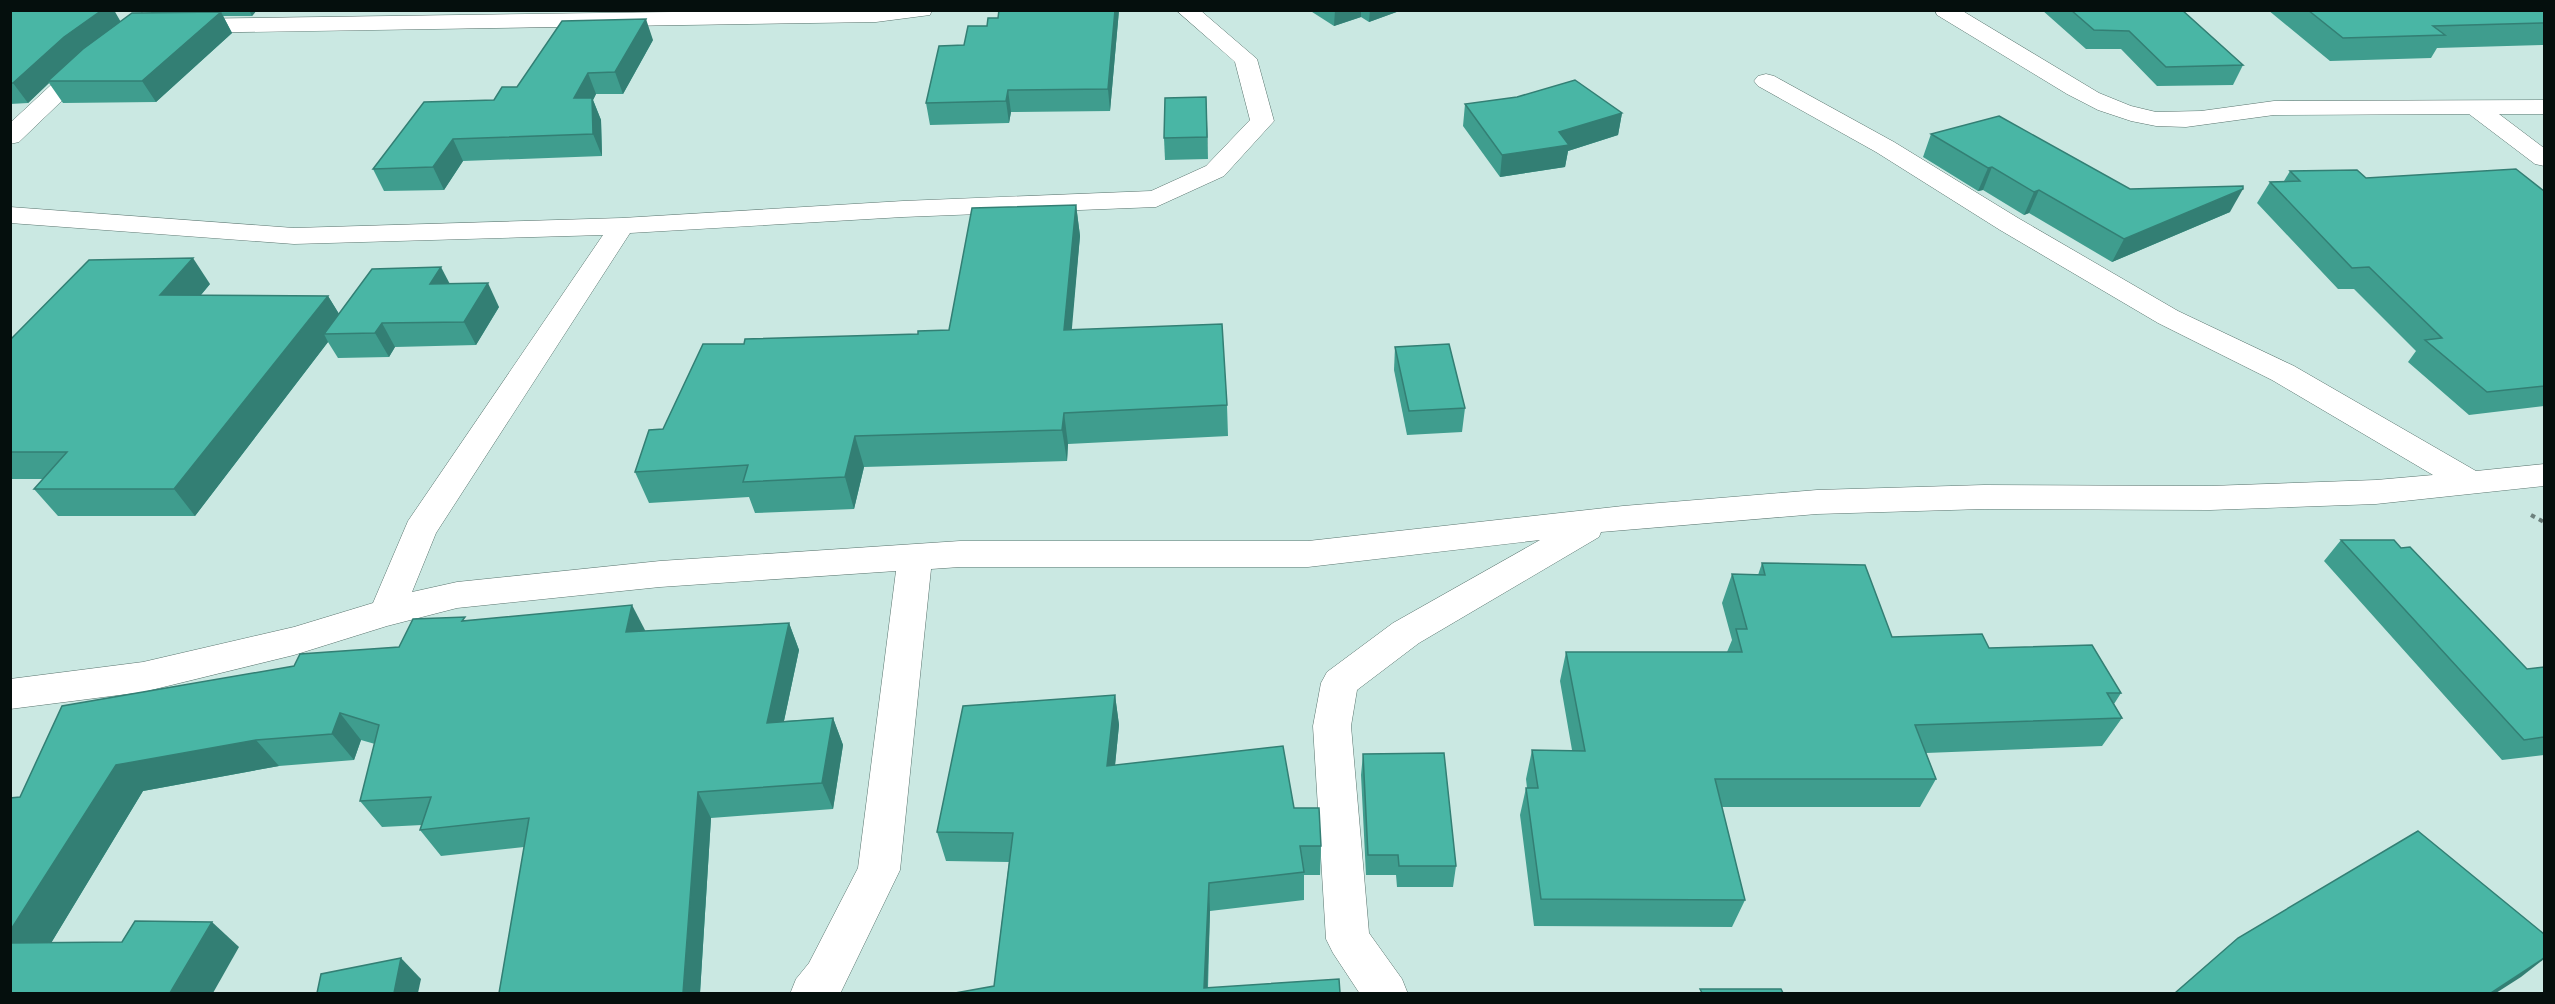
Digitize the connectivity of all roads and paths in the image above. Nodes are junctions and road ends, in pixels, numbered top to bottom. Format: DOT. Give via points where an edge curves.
graph roads {
  1 [pos="160,10"];
  2 [pos="922,10"];
  3 [pos="1186,10"];
  4 [pos="1945,10"];
  5 [pos="137,26"];
  6 [pos="1766,81"];
  7 [pos="2544,107"];
  8 [pos="2477,109"];
  9 [pos="10,137"];
  10 [pos="2544,159"];
  11 [pos="10,215"];
  12 [pos="622,226"];
  13 [pos="2544,476"];
  14 [pos="2472,483"];
  15 [pos="1598,521"];
  16 [pos="915,557"];
  17 [pos="387,612"];
  18 [pos="10,694"];
  19 [pos="812,993"];
  20 [pos="1386,993"];
  1 -- 5 [label="street"];
  2 -- 5 [label="street" via="876,16"];
  3 -- 12 [label="street" via="1246,59 1262,121 1215,171 1156,199 903,208"];
  4 -- 8 [label="street" via="2083,94 2131,114 2156,119 2216,118 2274,108"];
  5 -- 9 [label="street" via="87,64"];
  6 -- 14 [label="street" via="1885,147 2168,317 2283,373"];
  7 -- 8 [label="street"];
  8 -- 10 [label="street"];
  11 -- 12 [label="street" via="294,236"];
  12 -- 17 [label="street" via="420,530"];
  13 -- 14 [label="street"];
  14 -- 15 [label="street" via="2376,492 2210,498 1984,497 1816,502"];
  15 -- 16 [label="street" via="1308,554"];
  15 -- 20 [label="street" via="1406,633 1340,683 1332,726 1348,939"];
  16 -- 17 [label="street" via="660,574 457,595"];
  16 -- 19 [label="street" via="879,870 825,978"];
  17 -- 18 [label="street" via="294,641 143,677"];
}
